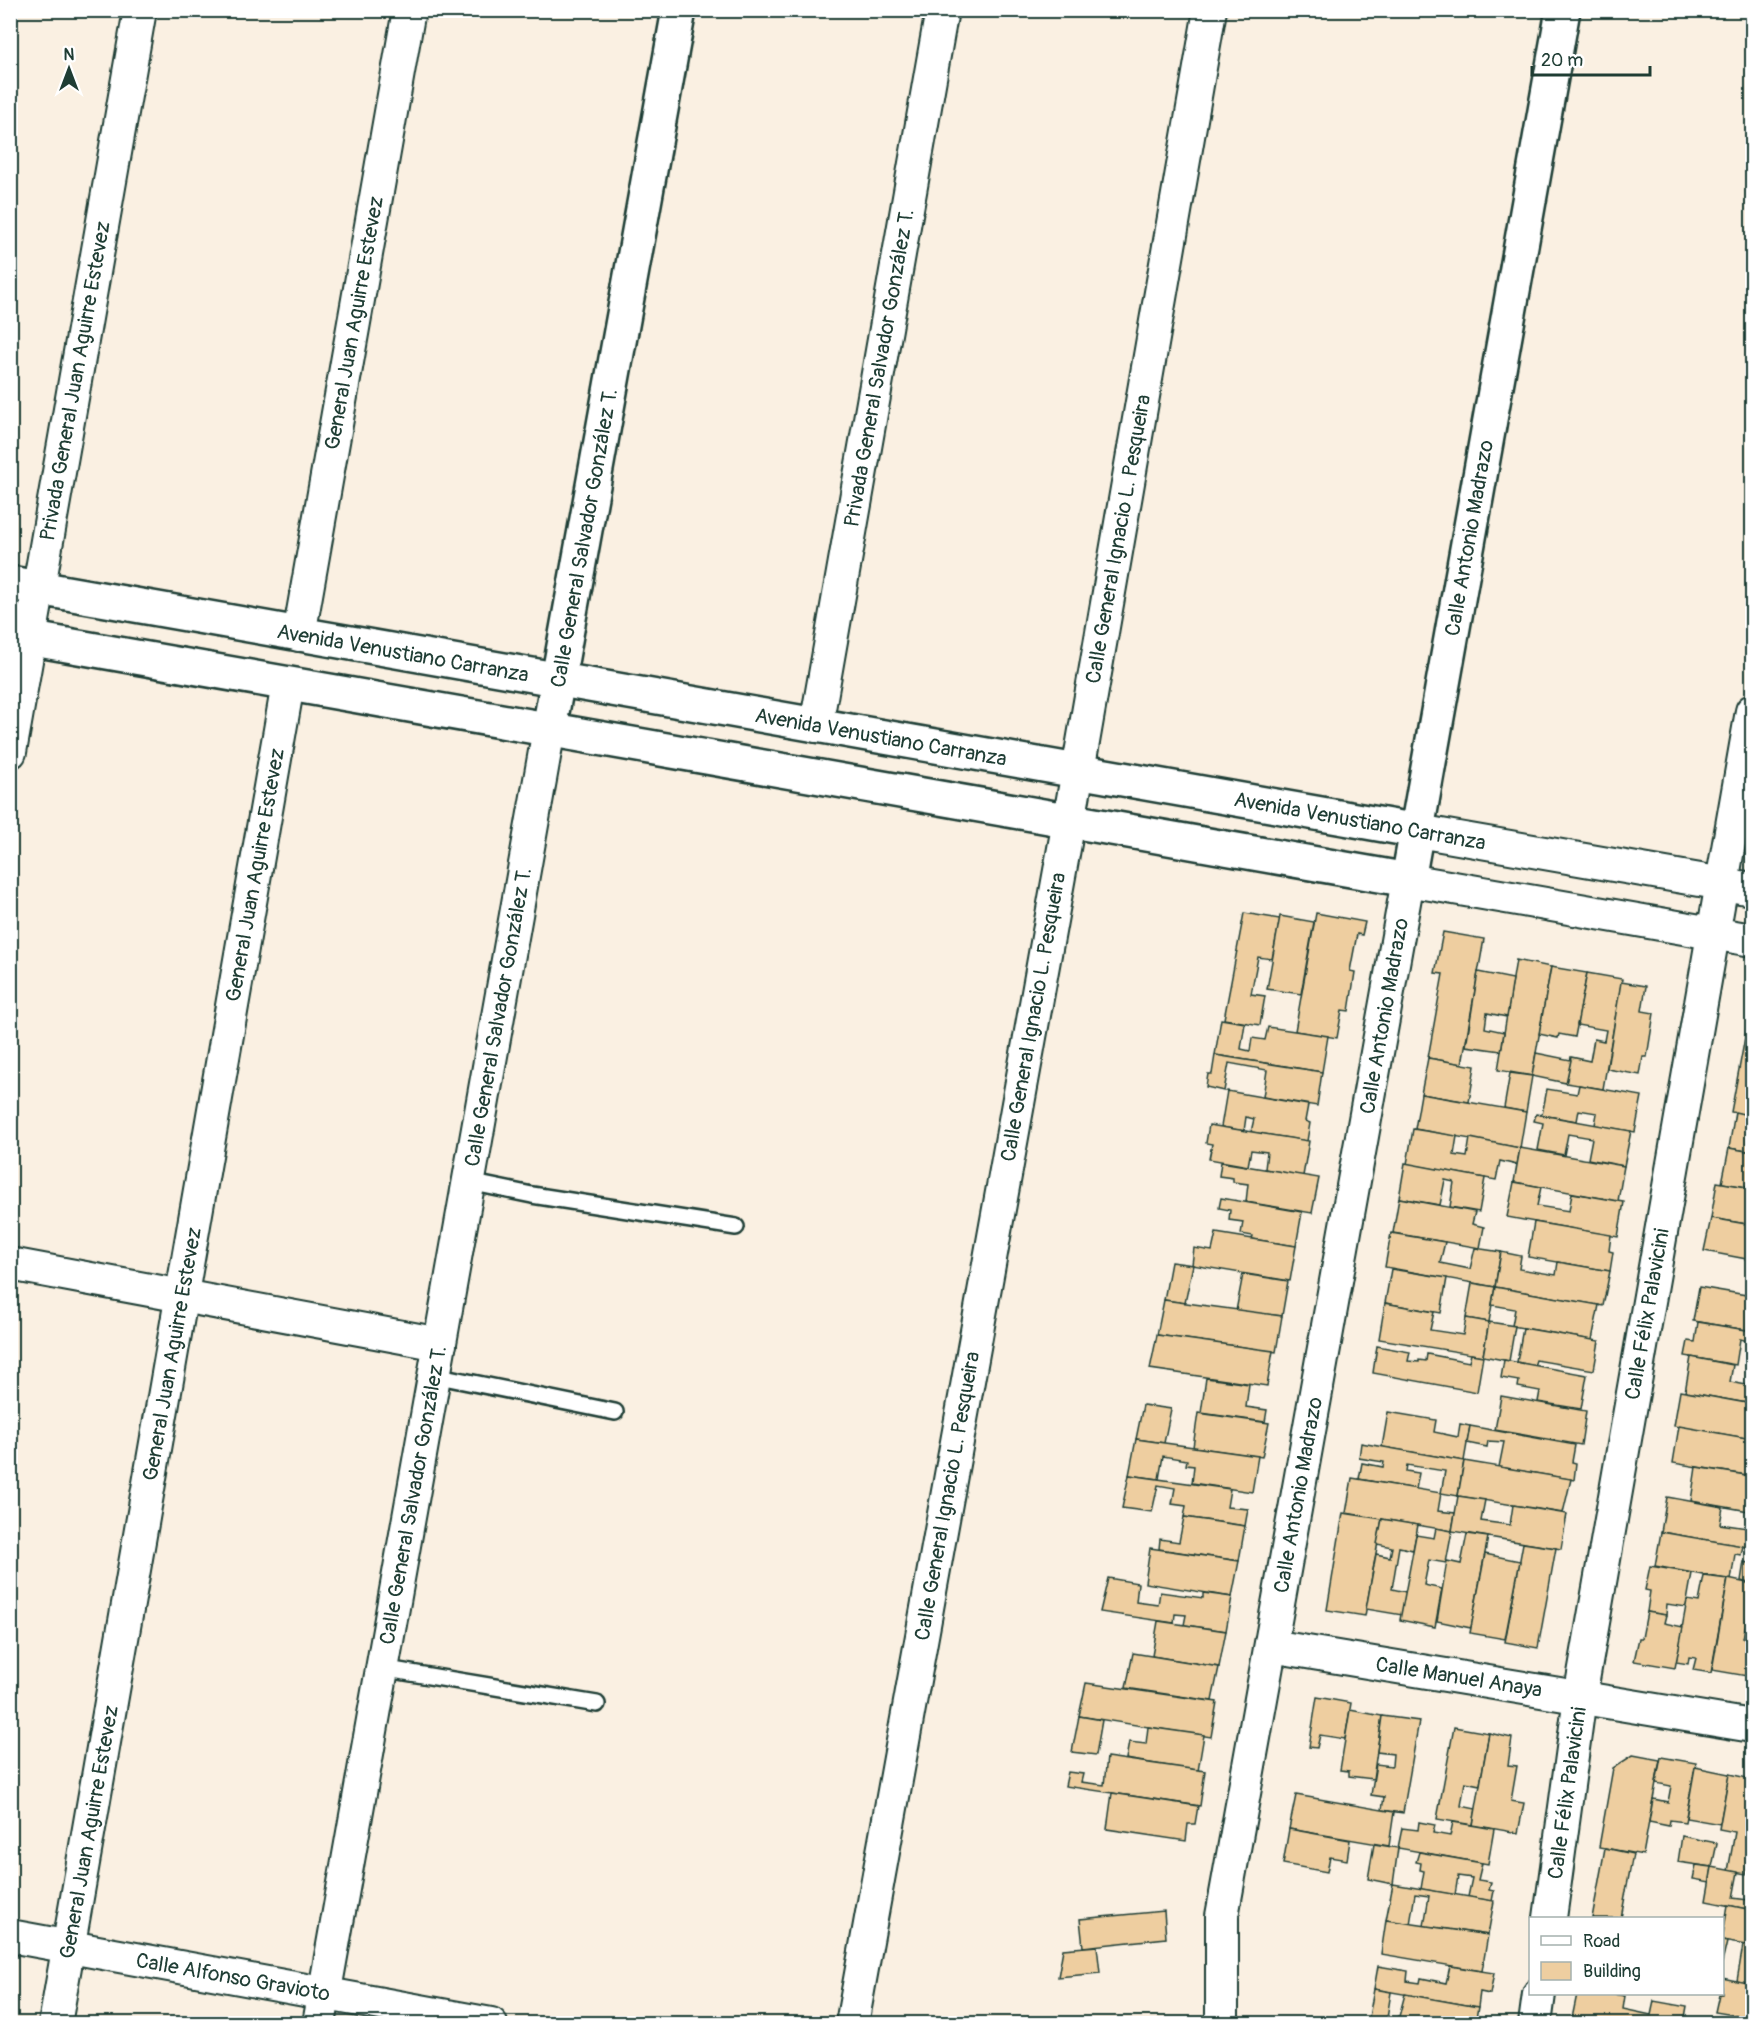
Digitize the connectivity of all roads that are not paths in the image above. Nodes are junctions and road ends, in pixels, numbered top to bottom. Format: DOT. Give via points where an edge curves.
graph roads {
  1 [pos="140,10"];
  2 [pos="409,10"];
  3 [pos="679,10"];
  4 [pos="942,10"];
  5 [pos="1210,10"];
  6 [pos="1563,10"];
  7 [pos="24,586"];
  8 [pos="299,634"];
  9 [pos="20,636"];
  10 [pos="558,681"];
  11 [pos="288,684"];
  12 [pos="1752,711"];
  13 [pos="816,726"];
  14 [pos="549,729"];
  15 [pos="10,752"];
  16 [pos="1078,771"];
  17 [pos="1068,820"];
  18 [pos="1418,831"];
  19 [pos="1408,880"];
  20 [pos="1722,884"];
  21 [pos="1752,889"];
  22 [pos="1714,933"];
  23 [pos="1752,940"];
  24 [pos="469,1182"];
  25 [pos="736,1227"];
  26 [pos="10,1264"];
  27 [pos="183,1296"];
  28 [pos="440,1344"];
  29 [pos="434,1375"];
  30 [pos="615,1412"];
  31 [pos="1271,1646"];
  32 [pos="381,1668"];
  33 [pos="1580,1697"];
  34 [pos="597,1704"];
  35 [pos="1752,1726"];
  36 [pos="1550,1917"];
  37 [pos="10,1936"];
  38 [pos="69,1947"];
  39 [pos="324,1993"];
  40 [pos="1539,1995"];
  41 [pos="55,2024"];
  42 [pos="320,2024"];
  43 [pos="491,2024"];
  44 [pos="852,2024"];
  45 [pos="1222,2024"];
  46 [pos="1535,2024"];
  1 -- 7 [label="street, Privada General Juan Aguirre Estevez"];
  2 -- 8 [label="street, General Juan Aguirre Estevez"];
  3 -- 10 [label="street, Calle General Salvador González T."];
  4 -- 13 [label="street, Privada General Salvador González T."];
  5 -- 16 [label="street, Calle General Ignacio L. Pesqueira"];
  6 -- 18 [label="street, Calle Antonio Madrazo"];
  7 -- 8 [label="street, Avenida Venustiano Carranza"];
  7 -- 9 [label="street, Privada General Juan Aguirre Estevez"];
  8 -- 10 [label="street, Avenida Venustiano Carranza"];
  9 -- 11 [label="street"];
  9 -- 15 [label="street, Privada General Juan Aguirre Estevez"];
  10 -- 13 [label="street, Avenida Venustiano Carranza"];
  10 -- 14 [label="street, Calle General Salvador González T."];
  11 -- 14 [label="street"];
  11 -- 27 [label="street, General Juan Aguirre Estevez"];
  12 -- 20 [label="street, Calle Félix Palavicini"];
  13 -- 16 [label="street, Avenida Venustiano Carranza"];
  14 -- 17 [label="street"];
  14 -- 24 [label="street, Calle General Salvador González T."];
  16 -- 17 [label="street, Calle General Ignacio L. Pesqueira"];
  16 -- 18 [label="street, Avenida Venustiano Carranza"];
  17 -- 19 [label="street"];
  17 -- 44 [label="street, Calle General Ignacio L. Pesqueira"];
  18 -- 19 [label="street, Calle Antonio Madrazo"];
  18 -- 20 [label="street, Avenida Venustiano Carranza"];
  19 -- 22 [label="street"];
  19 -- 31 [label="street, Calle Antonio Madrazo"];
  20 -- 21 [label="street, Avenida Venustiano Carranza"];
  20 -- 22 [label="street, Calle Félix Palavicini"];
  22 -- 23 [label="street"];
  22 -- 33 [label="street, Calle Félix Palavicini"];
  24 -- 25 [label="lane"];
  24 -- 28 [label="street, Calle General Salvador González T."];
  26 -- 27 [label="street"];
  27 -- 28 [label="street"];
  27 -- 38 [label="street, General Juan Aguirre Estevez"];
  28 -- 29 [label="street, Calle General Salvador González T."];
  29 -- 30 [label="lane"];
  29 -- 32 [label="street, Calle General Salvador González T."];
  31 -- 33 [label="street, Calle Manuel Anaya"];
  31 -- 45 [label="street, Calle Antonio Madrazo" via="1222,1916"];
  32 -- 34 [label="lane"];
  32 -- 39 [label="street, Calle General Salvador González T."];
  33 -- 35 [label="street, Calle Manuel Anaya"];
  33 -- 36 [label="street, Calle Félix Palavicini"];
  37 -- 38 [label="street, Calle Alfonso Gravioto"];
  38 -- 39 [label="street, Calle Alfonso Gravioto"];
  38 -- 41 [label="street, General Juan Aguirre Estevez"];
  39 -- 42 [label="street, Calle General Salvador González T."];
  39 -- 43 [label="street, Calle Alfonso Gravioto"];
  40 -- 46 [label="street"];
}
